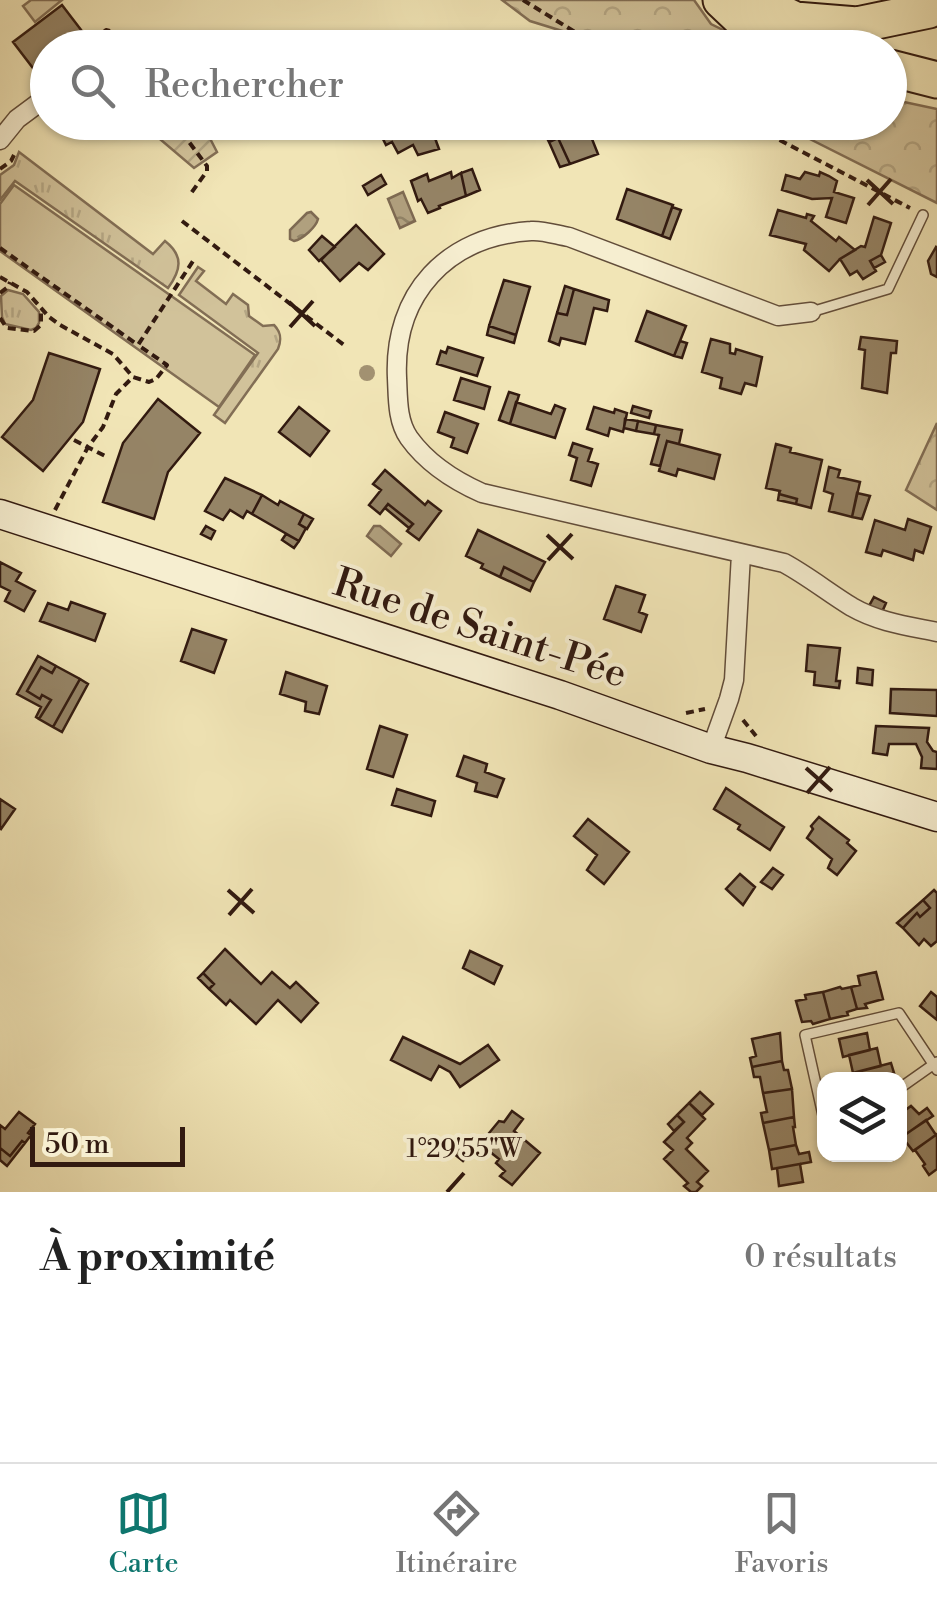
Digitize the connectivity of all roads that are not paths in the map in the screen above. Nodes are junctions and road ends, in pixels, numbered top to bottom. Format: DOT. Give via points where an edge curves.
graph roads {
  1 [pos="721,0"];
  2 [pos="755,0"];
  3 [pos="937,5"];
  4 [pos="766,30"];
  5 [pos="907,72"];
  6 [pos="937,80"];
  7 [pos="30,110"];
  8 [pos="0,140"];
  9 [pos="922,215"];
  10 [pos="811,312"];
  11 [pos="0,514"];
  12 [pos="741,554"];
  13 [pos="937,632"];
  14 [pos="710,749"];
  15 [pos="937,817"];
  16 [pos="936,1066"];
  17 [pos="907,1084"];
  18 [pos="817,1091"];
  1 -- 4 [label="highway"];
  2 -- 3 [label="highway" via="795,20 857,26"];
  5 -- 6 [label="highway"];
  7 -- 8 [label="street"];
  9 -- 10 [label="lane" via="888,288"];
  10 -- 12 [label="street" via="778,316 535,230 464,248 438,266 402,321 396,350 400,418 408,437 458,482 482,494"];
  11 -- 14 [label="main road, Rue de Saint-Pée"];
  12 -- 13 [label="street" via="784,563 879,619"];
  12 -- 14 [label="street" via="734,680"];
  14 -- 15 [label="main road, Rue de Saint-Pée"];
  16 -- 17 [label="lane"];
  16 -- 18 [label="lane" via="899,1012 804,1036"];
}
